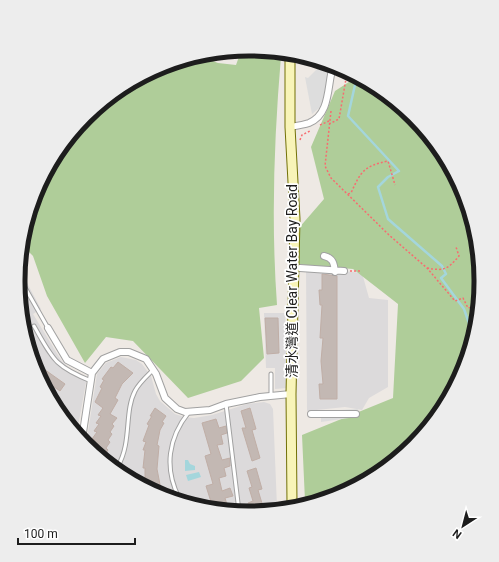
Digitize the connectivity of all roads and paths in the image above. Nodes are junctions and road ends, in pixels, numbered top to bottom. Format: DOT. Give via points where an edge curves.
graph roads {
  1 [pos="290,60"];
  2 [pos="332,73"];
  3 [pos="346,79"];
  4 [pos="331,107"];
  5 [pos="329,120"];
  6 [pos="329,124"];
  7 [pos="290,127"];
  8 [pos="317,127"];
  9 [pos="310,130"];
  10 [pos="300,142"];
  11 [pos="395,185"];
  12 [pos="348,194"];
  13 [pos="456,247"];
  14 [pos="324,256"];
  15 [pos="300,268"];
  16 [pos="427,268"];
  17 [pos="344,271"];
  18 [pos="335,272"];
  19 [pos="360,272"];
  20 [pos="25,288"];
  21 [pos="472,307"];
  22 [pos="34,326"];
  23 [pos="48,328"];
  24 [pos="154,369"];
  25 [pos="92,373"];
  26 [pos="270,374"];
  27 [pos="91,381"];
  28 [pos="291,394"];
  29 [pos="271,396"];
  30 [pos="226,404"];
  31 [pos="189,412"];
  32 [pos="311,414"];
  33 [pos="356,414"];
  34 [pos="83,431"];
  35 [pos="119,464"];
  36 [pos="177,494"];
  37 [pos="292,501"];
  38 [pos="238,505"];
  1 -- 7 [label="main road, 清水灣道 Clear Water Bay Road"];
  2 -- 7 [label="street" via="326,103 317,118"];
  3 -- 6 [label="path" via="339,119"];
  4 -- 5 [label="path"];
  5 -- 6 [label="path"];
  5 -- 8 [label="path"];
  6 -- 12 [label="path" via="325,166 331,178"];
  7 -- 28 [label="main road, 清水灣道 Clear Water Bay Road" via="295,219"];
  9 -- 10 [label="path" via="300,138"];
  11 -- 12 [label="path" via="388,161 369,165"];
  12 -- 16 [label="path"];
  13 -- 16 [label="path" via="459,256 449,268"];
  14 -- 18 [label="street" via="330,257 333,261"];
  15 -- 18 [label="street"];
  16 -- 21 [label="path" via="455,301 463,298 468,308"];
  17 -- 18 [label="street"];
  17 -- 19 [label="path"];
  20 -- 23 [label="lane"];
  22 -- 27 [label="lane" via="59,365"];
  23 -- 25 [label="street" via="67,360"];
  24 -- 25 [label="street" via="146,359 120,352 103,359"];
  24 -- 31 [label="street" via="165,398 177,409"];
  24 -- 35 [label="lane" via="133,395 125,452"];
  25 -- 27 [label="street"];
  26 -- 29 [label="lane"];
  27 -- 34 [label="street"];
  28 -- 29 [label="street"];
  28 -- 37 [label="main road, 清水灣道 Clear Water Bay Road"];
  29 -- 30 [label="street"];
  30 -- 31 [label="street" via="210,410"];
  30 -- 38 [label="lane"];
  31 -- 36 [label="lane" via="176,432 170,454 171,478"];
  32 -- 33 [label="street"];
}
